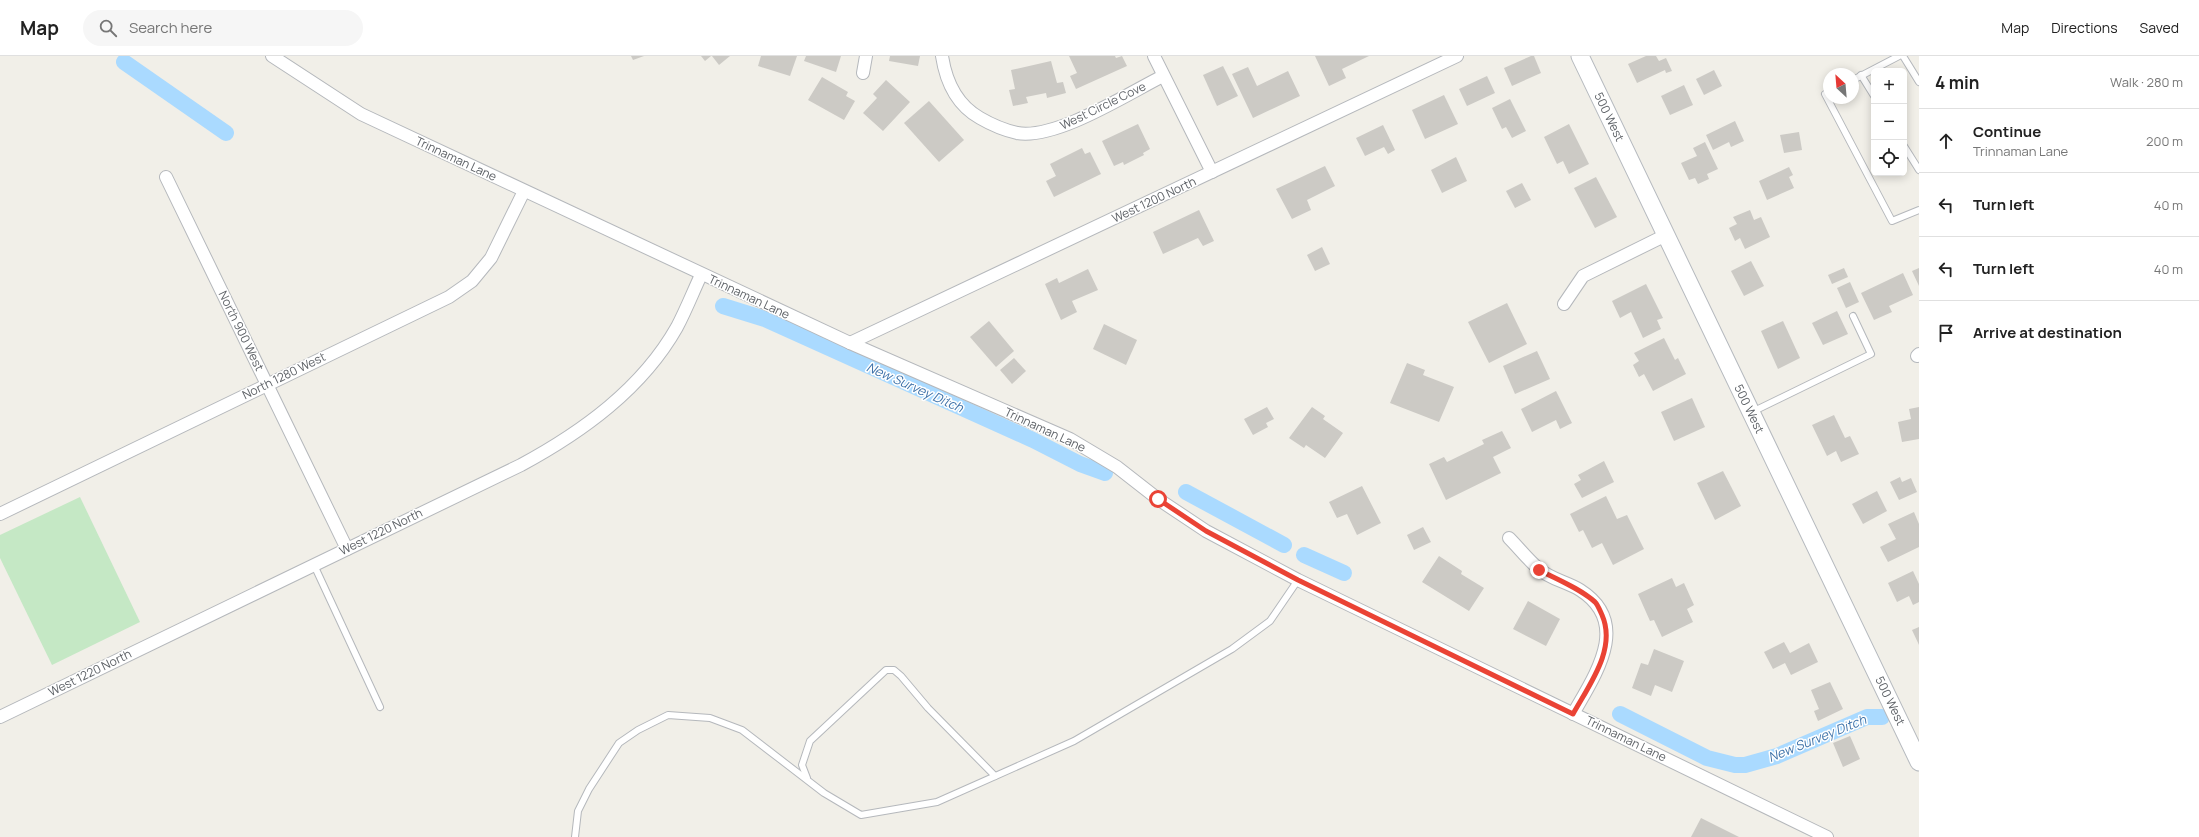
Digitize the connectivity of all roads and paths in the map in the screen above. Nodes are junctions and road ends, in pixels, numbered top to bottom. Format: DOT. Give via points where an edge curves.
graph roads {
  1 [pos="272,56"];
  2 [pos="866,56"];
  3 [pos="942,56"];
  4 [pos="1154,56"];
  5 [pos="1457,56"];
  6 [pos="1580,56"];
  7 [pos="1899,56"];
  8 [pos="1903,56"];
  9 [pos="863,73"];
  10 [pos="1862,75"];
  11 [pos="1163,76"];
  12 [pos="1859,77"];
  13 [pos="1919,82"];
  14 [pos="1871,91"];
  15 [pos="1830,104"];
  16 [pos="1907,151"];
  17 [pos="1919,170"];
  18 [pos="1212,172"];
  19 [pos="166,177"];
  20 [pos="524,191"];
  21 [pos="1919,210"];
  22 [pos="1666,235"];
  23 [pos="700,274"];
  24 [pos="1564,304"];
  25 [pos="1853,316"];
  26 [pos="850,343"];
  27 [pos="267,384"];
  28 [pos="1751,413"];
  29 [pos="0,514"];
  30 [pos="1509,538"];
  31 [pos="347,549"];
  32 [pos="314,565"];
  33 [pos="1298,580"];
  34 [pos="380,706"];
  35 [pos="1573,714"];
  36 [pos="0,716"];
  37 [pos="1919,762"];
  38 [pos="995,776"];
  39 [pos="808,780"];
  40 [pos="575,837"];
  41 [pos="1827,837"];
  1 -- 20 [label="street, Trinnaman Lane" via="361,114"];
  2 -- 9 [label="street"];
  3 -- 11 [label="street, West Circle Cove" via="945,74 954,93 969,112 992,125 1018,133 1050,130 1071,123"];
  4 -- 11 [label="street"];
  5 -- 18 [label="street, West 1200 North"];
  6 -- 22 [label="main road, 500 West"];
  7 -- 10 [label="lane"];
  8 -- 13 [label="lane"];
  10 -- 12 [label="lane"];
  10 -- 14 [label="lane"];
  11 -- 18 [label="street"];
  15 -- 21 [label="lane" via="1892,221"];
  16 -- 17 [label="lane"];
  18 -- 26 [label="street, West 1200 North"];
  19 -- 27 [label="street, North 900 West"];
  20 -- 23 [label="street, Trinnaman Lane"];
  20 -- 27 [label="street, North 1280 West" via="491,258 472,281 449,296"];
  22 -- 24 [label="street" via="1583,276"];
  22 -- 28 [label="main road, 500 West"];
  23 -- 26 [label="street, Trinnaman Lane"];
  23 -- 31 [label="street, West 1220 North" via="676,328 656,357 604,412 561,444"];
  25 -- 28 [label="lane" via="1871,354"];
  26 -- 33 [label="street, Trinnaman Lane" via="1070,439 1117,467 1158,499 1206,531"];
  27 -- 29 [label="street, North 1280 West"];
  27 -- 31 [label="street, North 900 West"];
  28 -- 37 [label="main road, 500 West"];
  30 -- 35 [label="street" via="1539,570 1580,590 1596,603 1606,626 1606,643 1598,670"];
  31 -- 32 [label="street, West 1220 North"];
  32 -- 34 [label="lane"];
  32 -- 36 [label="street, West 1220 North"];
  33 -- 35 [label="street, Trinnaman Lane"];
  33 -- 38 [label="lane" via="1270,621 1232,649 1074,741"];
  35 -- 41 [label="street, Trinnaman Lane"];
  38 -- 39 [label="lane" via="937,802 861,815 824,793"];
  38 -- 39 [label="lane" via="928,708 901,676 894,670 886,670 810,741 802,765"];
  39 -- 40 [label="lane" via="742,730 710,718 668,715 619,743 578,811"];
}
